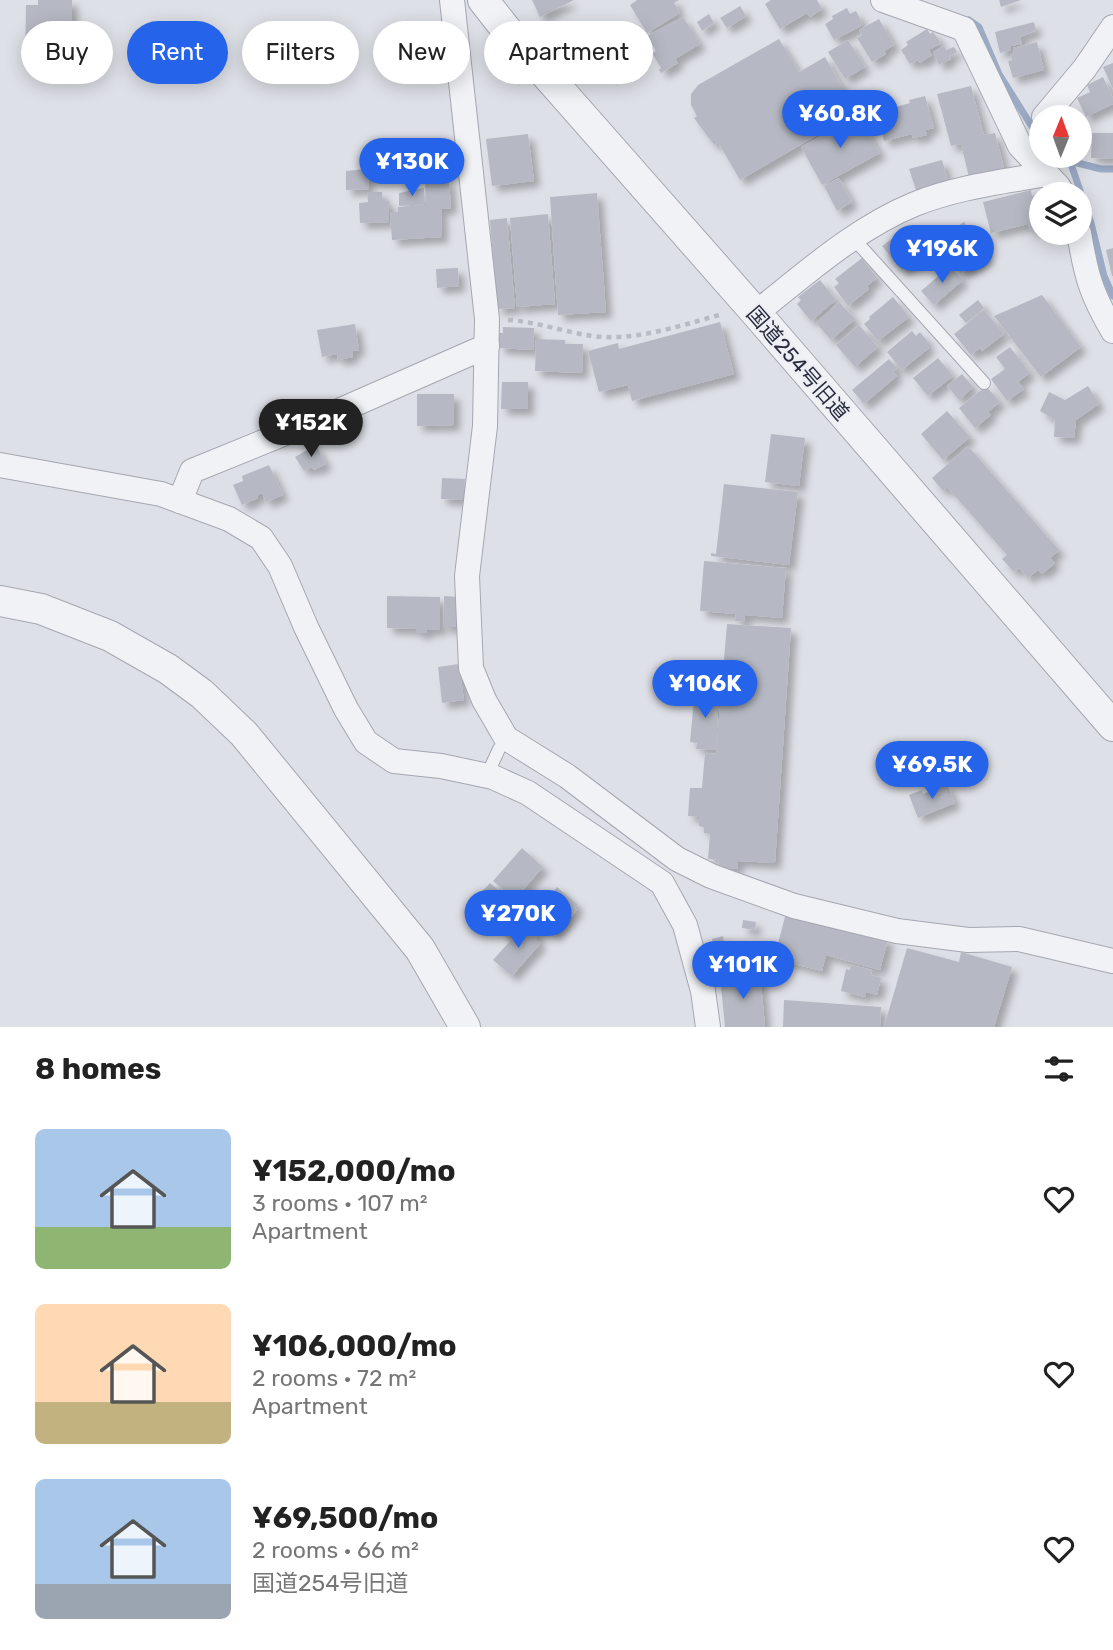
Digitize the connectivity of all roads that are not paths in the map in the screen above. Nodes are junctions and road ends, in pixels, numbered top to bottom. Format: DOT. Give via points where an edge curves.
graph roads {
  1 [pos="452,0"];
  2 [pos="483,0"];
  3 [pos="883,0"];
  4 [pos="1113,27"];
  5 [pos="1055,105"];
  6 [pos="1029,135"];
  7 [pos="1020,146"];
  8 [pos="1046,174"];
  9 [pos="1053,182"];
  10 [pos="854,239"];
  11 [pos="1081,245"];
  12 [pos="751,307"];
  13 [pos="1106,308"];
  14 [pos="1113,331"];
  15 [pos="487,346"];
  16 [pos="984,383"];
  17 [pos="0,464"];
  18 [pos="180,501"];
  19 [pos="0,601"];
  20 [pos="1113,726"];
  21 [pos="507,738"];
  22 [pos="487,775"];
  23 [pos="677,859"];
  24 [pos="662,883"];
  25 [pos="1113,961"];
  26 [pos="465,1027"];
  27 [pos="708,1027"];
  1 -- 15 [label="street"];
  2 -- 12 [label="street, 国道254号旧道"];
  3 -- 7 [label="street" via="964,29"];
  4 -- 5 [label="street"];
  6 -- 7 [label="street"];
  7 -- 8 [label="street"];
  8 -- 9 [label="street"];
  8 -- 10 [label="street" via="972,187 914,205"];
  10 -- 12 [label="street"];
  10 -- 16 [label="lane"];
  11 -- 13 [label="street" via="1087,278"];
  12 -- 20 [label="street, 国道254号旧道"];
  13 -- 14 [label="street"];
  15 -- 18 [label="street" via="192,471"];
  15 -- 21 [label="street" via="485,426 467,576 468,629 471,668"];
  17 -- 18 [label="street"];
  18 -- 22 [label="street" via="229,519 261,538 280,566 366,742 394,761"];
  19 -- 26 [label="street" via="41,609 110,636 168,669 202,695 244,734 420,949"];
  21 -- 22 [label="lane"];
  21 -- 23 [label="street" via="567,776"];
  22 -- 24 [label="street" via="528,793"];
  23 -- 24 [label="street"];
  23 -- 25 [label="street" via="794,906 897,931 968,940 1019,939"];
  24 -- 27 [label="street" via="685,925"];
}
